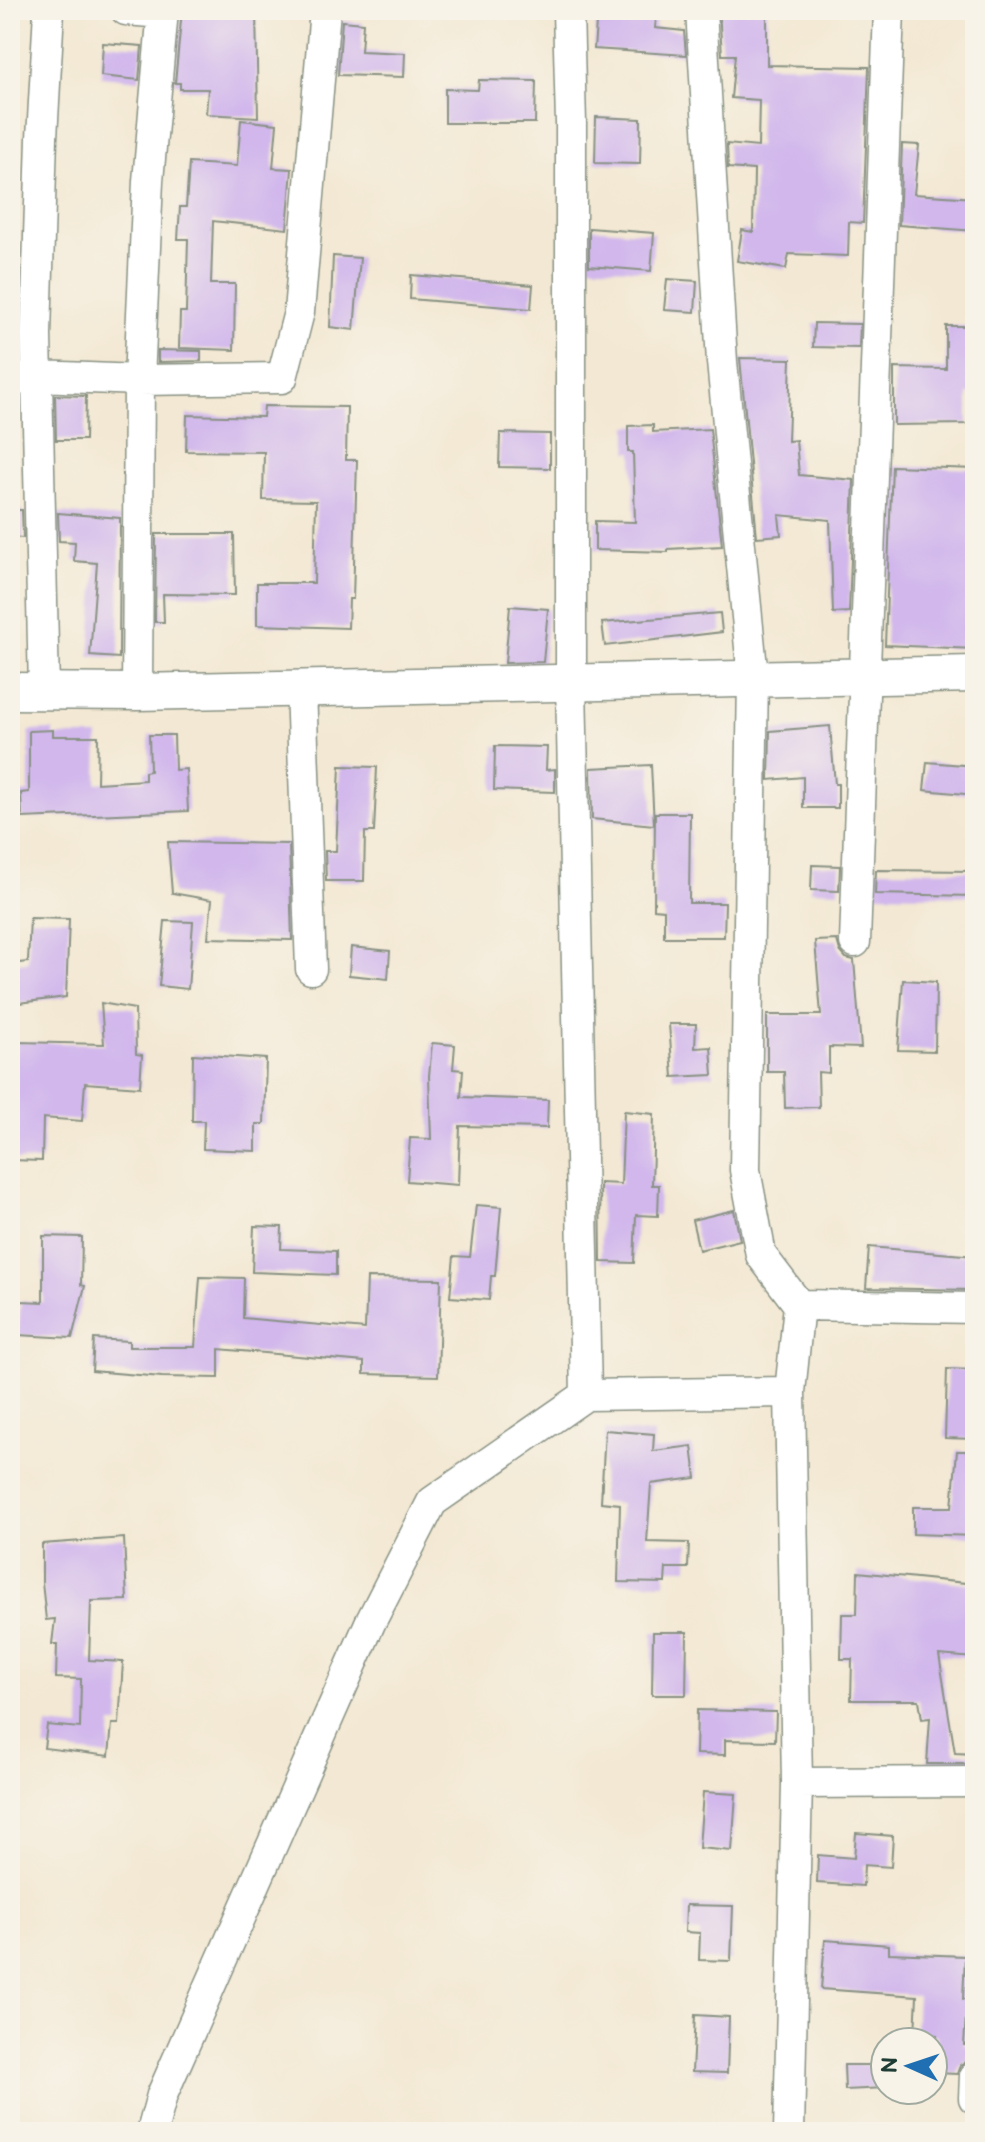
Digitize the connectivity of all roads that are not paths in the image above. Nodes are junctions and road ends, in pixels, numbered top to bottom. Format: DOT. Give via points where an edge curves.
graph roads {
  1 [pos="49,10"];
  2 [pos="126,10"];
  3 [pos="325,10"];
  4 [pos="568,10"];
  5 [pos="701,10"];
  6 [pos="889,10"];
  7 [pos="163,11"];
  8 [pos="24,379"];
  9 [pos="139,380"];
  10 [pos="975,674"];
  11 [pos="864,677"];
  12 [pos="753,678"];
  13 [pos="571,683"];
  14 [pos="301,688"];
  15 [pos="27,691"];
  16 [pos="137,692"];
  17 [pos="855,942"];
  18 [pos="311,969"];
  19 [pos="799,1305"];
  20 [pos="975,1308"];
  21 [pos="790,1392"];
  22 [pos="586,1395"];
  23 [pos="975,1782"];
  24 [pos="797,1783"];
  25 [pos="152,2132"];
  26 [pos="789,2132"];
  1 -- 8 [label="street" via="36,335"];
  2 -- 7 [label="street"];
  3 -- 9 [label="street" via="299,312 282,378"];
  4 -- 13 [label="street"];
  5 -- 12 [label="street" via="722,362"];
  6 -- 11 [label="street"];
  7 -- 9 [label="street"];
  8 -- 9 [label="street"];
  8 -- 15 [label="street"];
  9 -- 16 [label="street"];
  10 -- 11 [label="street"];
  11 -- 12 [label="street"];
  11 -- 17 [label="street"];
  12 -- 13 [label="street"];
  12 -- 19 [label="street" via="745,1170 761,1255"];
  13 -- 14 [label="street"];
  13 -- 22 [label="street"];
  14 -- 16 [label="street"];
  14 -- 18 [label="street"];
  15 -- 16 [label="street"];
  19 -- 20 [label="street"];
  19 -- 21 [label="street"];
  21 -- 22 [label="street"];
  21 -- 24 [label="street"];
  22 -- 25 [label="street" via="432,1502 370,1623 162,2095"];
  23 -- 24 [label="street"];
  24 -- 26 [label="street"];
}
